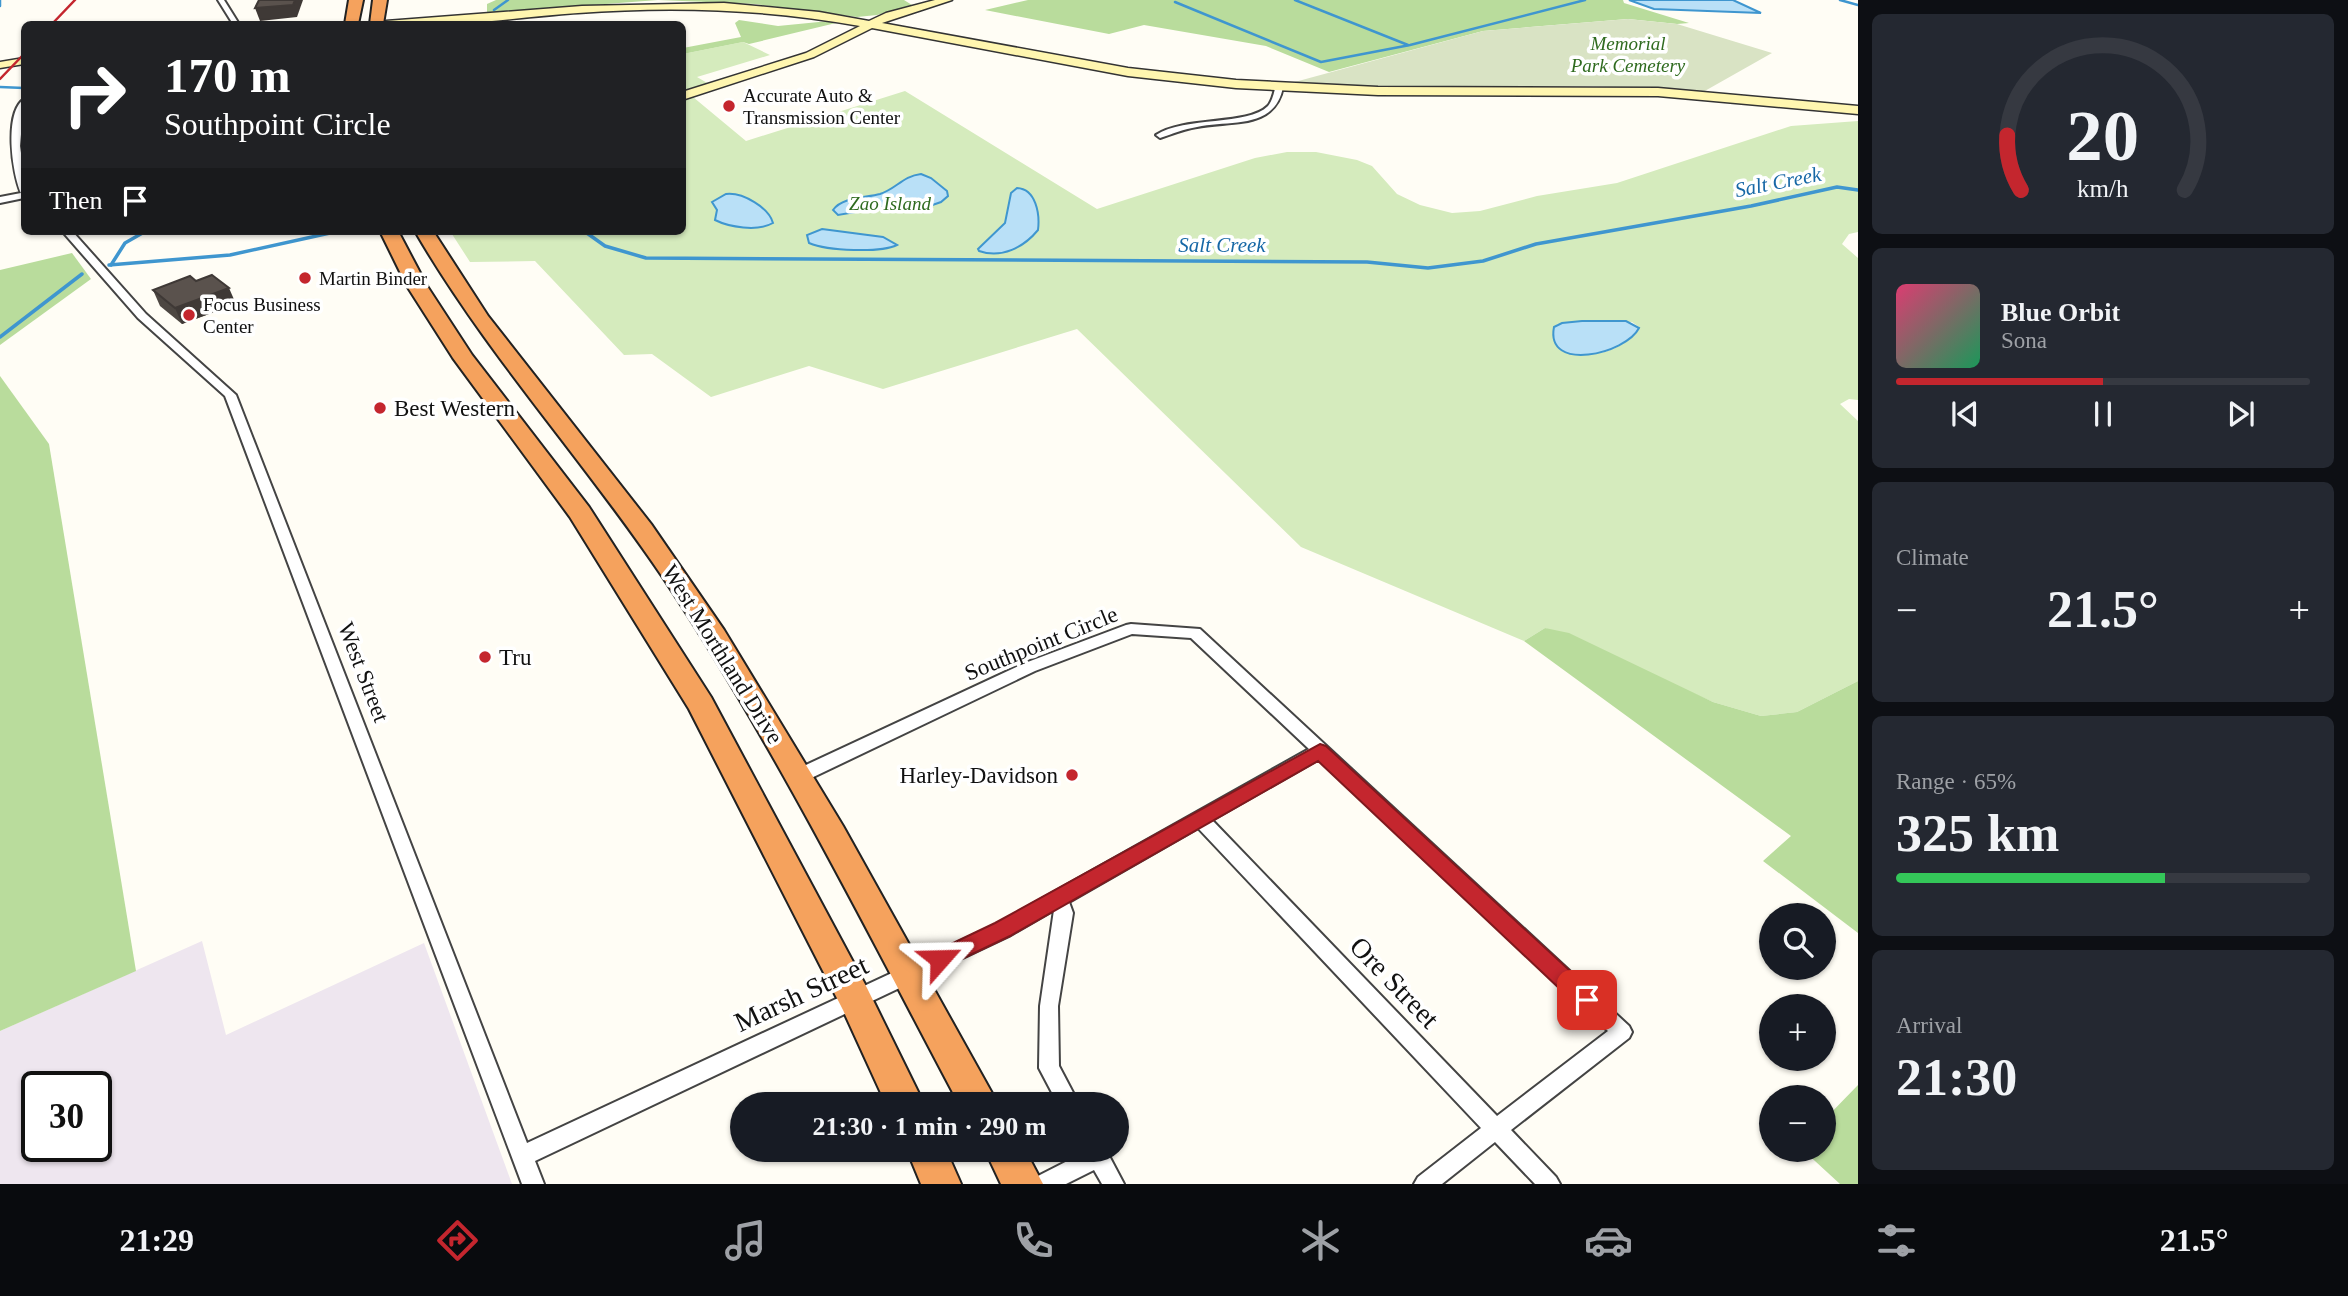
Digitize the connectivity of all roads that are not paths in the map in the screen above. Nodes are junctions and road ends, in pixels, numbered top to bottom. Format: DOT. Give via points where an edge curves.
graph roads {
  1 [pos="221,0"];
  2 [pos="356,0"];
  3 [pos="380,0"];
  4 [pos="947,0"];
  5 [pos="234,21"];
  6 [pos="352,21"];
  7 [pos="377,21"];
  8 [pos="425,21"];
  9 [pos="873,24"];
  10 [pos="21,62"];
  11 [pos="0,65"];
  12 [pos="1279,87"];
  13 [pos="686,95"];
  14 [pos="21,108"];
  15 [pos="1858,110"];
  16 [pos="1160,135"];
  17 [pos="21,182"];
  18 [pos="21,194"];
  19 [pos="0,200"];
  20 [pos="70,235"];
  21 [pos="391,235"];
  22 [pos="426,235"];
  23 [pos="1320,751"];
  24 [pos="799,776"];
  25 [pos="1200,819"];
  26 [pos="1059,898"];
  27 [pos="908,974"];
  28 [pos="855,999"];
  29 [pos="899,1092"];
  30 [pos="972,1092"];
  31 [pos="1062,1092"];
  32 [pos="1497,1129"];
  33 [pos="522,1156"];
  34 [pos="932,1162"];
  35 [pos="1011,1162"];
  36 [pos="1082,1162"];
  37 [pos="1101,1162"];
  38 [pos="533,1184"];
  39 [pos="942,1184"];
  40 [pos="1023,1184"];
  41 [pos="1043,1184"];
  42 [pos="1113,1184"];
  43 [pos="1425,1184"];
  44 [pos="1549,1184"];
  1 -- 5 [label="street"];
  2 -- 6 [label="highway"];
  3 -- 7 [label="highway"];
  4 -- 9 [label="main road"];
  8 -- 9 [label="main road" via="690,6 774,10"];
  9 -- 12 [label="main road" via="1128,72"];
  9 -- 13 [label="main road" via="810,55"];
  10 -- 11 [label="main road"];
  12 -- 15 [label="main road" via="1658,92"];
  12 -- 16 [label="street" via="1275,106 1266,112"];
  14 -- 17 [label="street" via="16,143"];
  18 -- 19 [label="street"];
  20 -- 33 [label="street, West Street" via="142,316 230,395"];
  21 -- 28 [label="highway, West Morthland Drive" via="417,286 464,358 580,513 701,705"];
  22 -- 24 [label="highway, West Morthland Drive" via="467,303 659,553"];
  23 -- 24 [label="street, Southpoint Circle" via="1195,633 1132,629 1030,667"];
  23 -- 25 [label="street, Marsh Street"];
  23 -- 32 [label="street, Southpoint Circle" via="1622,1032"];
  24 -- 27 [label="highway, West Morthland Drive"];
  25 -- 26 [label="street, Marsh Street"];
  25 -- 32 [label="street, Ore Street"];
  26 -- 27 [label="street, Marsh Street"];
  26 -- 31 [label="street" via="1064,913 1049,1006 1049,1068"];
  27 -- 28 [label="street, Marsh Street"];
  27 -- 30 [label="highway, West Morthland Drive"];
  28 -- 29 [label="highway, West Morthland Drive"];
  28 -- 33 [label="street, Marsh Street"];
  32 -- 43 [label="street"];
  32 -- 44 [label="street, Ore Street"];
  33 -- 38 [label="street, West Street"];
  34 -- 39 [label="highway"];
  35 -- 40 [label="highway"];
  36 -- 41 [label="street"];
  37 -- 42 [label="street"];
}
